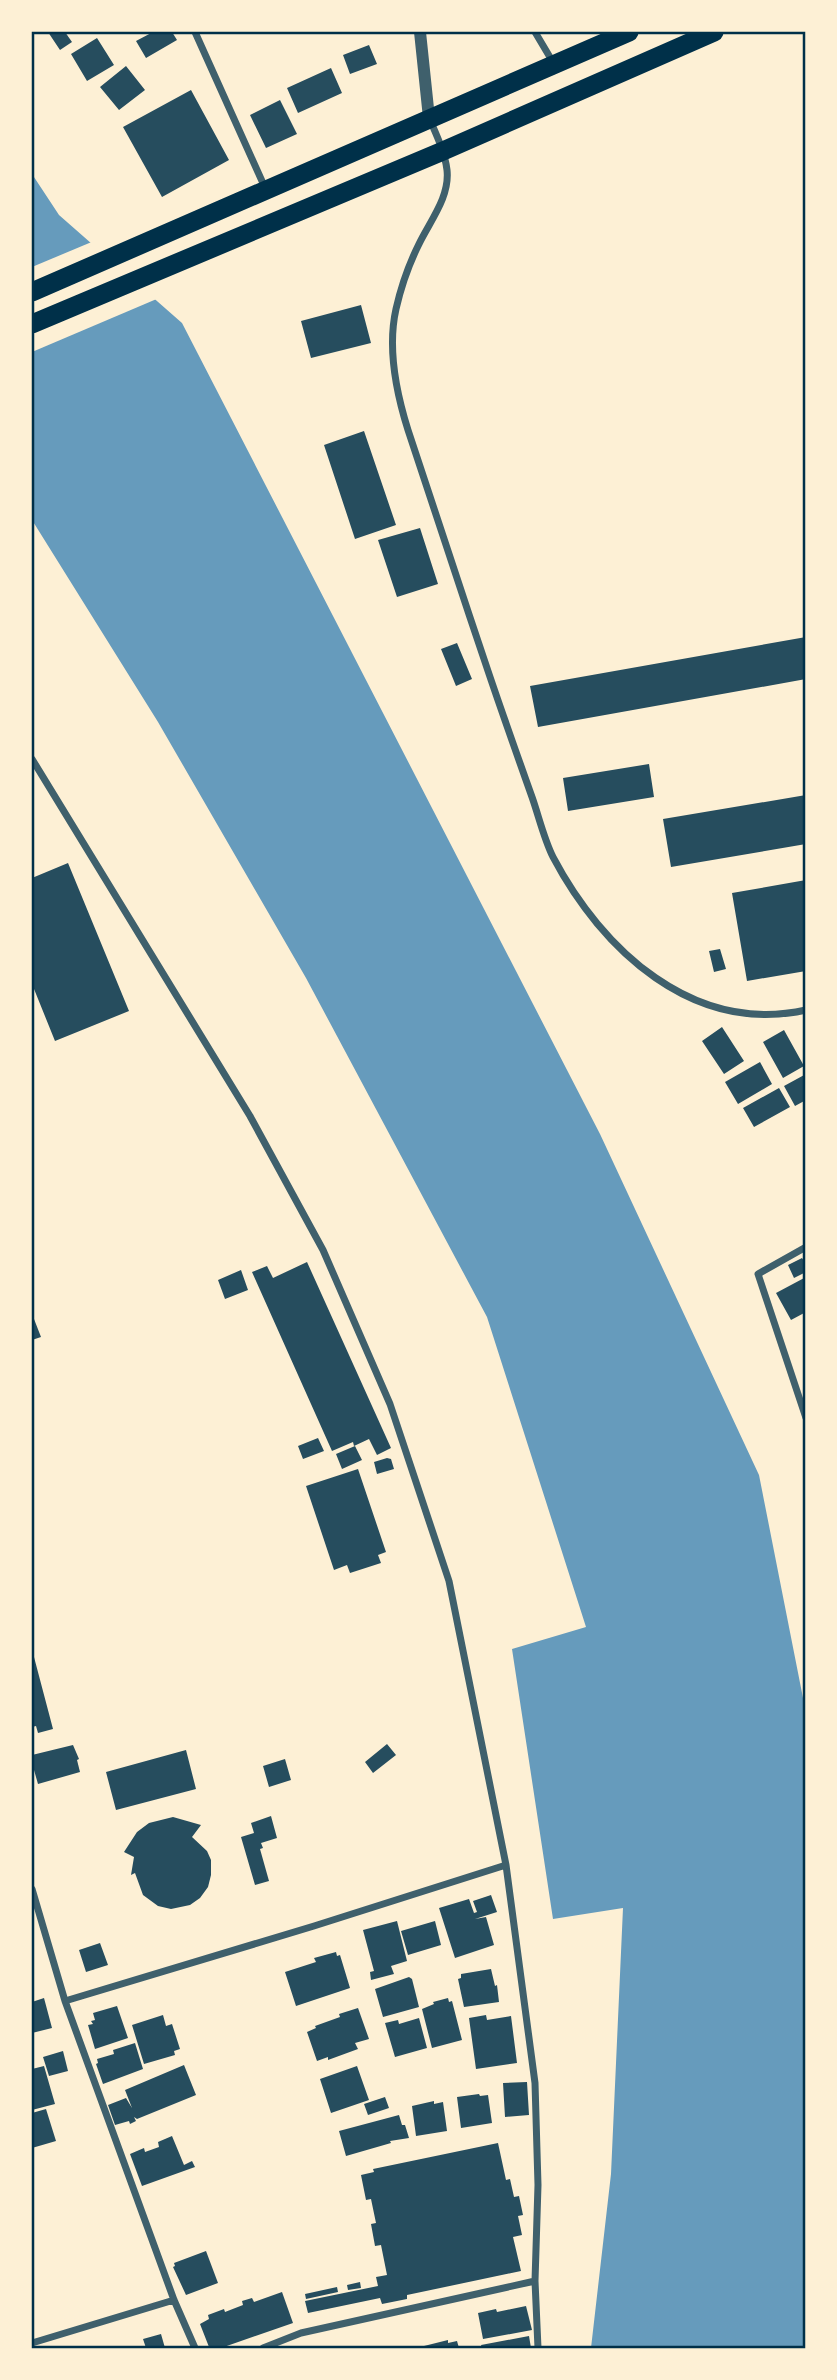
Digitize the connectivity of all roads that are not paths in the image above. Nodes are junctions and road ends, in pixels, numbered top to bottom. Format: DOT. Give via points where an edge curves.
graph roads {
  1 [pos="195,32"];
  2 [pos="420,32"];
  3 [pos="535,32"];
  4 [pos="629,32"];
  5 [pos="714,32"];
  6 [pos="554,64"];
  7 [pos="429,118"];
  8 [pos="443,151"];
  9 [pos="266,190"];
  10 [pos="32,292"];
  11 [pos="32,324"];
  12 [pos="32,759"];
  13 [pos="806,1010"];
  14 [pos="806,1247"];
  15 [pos="806,1418"];
  16 [pos="506,1865"];
  17 [pos="32,1889"];
  18 [pos="65,2001"];
  19 [pos="535,2281"];
  20 [pos="174,2300"];
  21 [pos="32,2343"];
  22 [pos="195,2348"];
  23 [pos="264,2348"];
  24 [pos="538,2348"];
  1 -- 9 [label="street"];
  2 -- 7 [label="street"];
  3 -- 6 [label="street"];
  4 -- 6 [label="highway"];
  5 -- 8 [label="highway"];
  6 -- 7 [label="highway"];
  7 -- 8 [label="street"];
  7 -- 9 [label="highway"];
  8 -- 11 [label="highway"];
  8 -- 13 [label="street" via="448,172 445,191 404,279 396,312 395,372 412,443 552,856 601,930 646,972 679,993 716,1007 758,1014"];
  9 -- 10 [label="highway"];
  12 -- 16 [label="street" via="250,1116 323,1250 390,1404 449,1581"];
  14 -- 15 [label="street" via="758,1274"];
  16 -- 18 [label="street"];
  16 -- 19 [label="street" via="535,2083"];
  17 -- 18 [label="street"];
  18 -- 20 [label="street"];
  19 -- 23 [label="street" via="301,2333"];
  19 -- 24 [label="street"];
  20 -- 21 [label="street"];
  20 -- 22 [label="street"];
}
